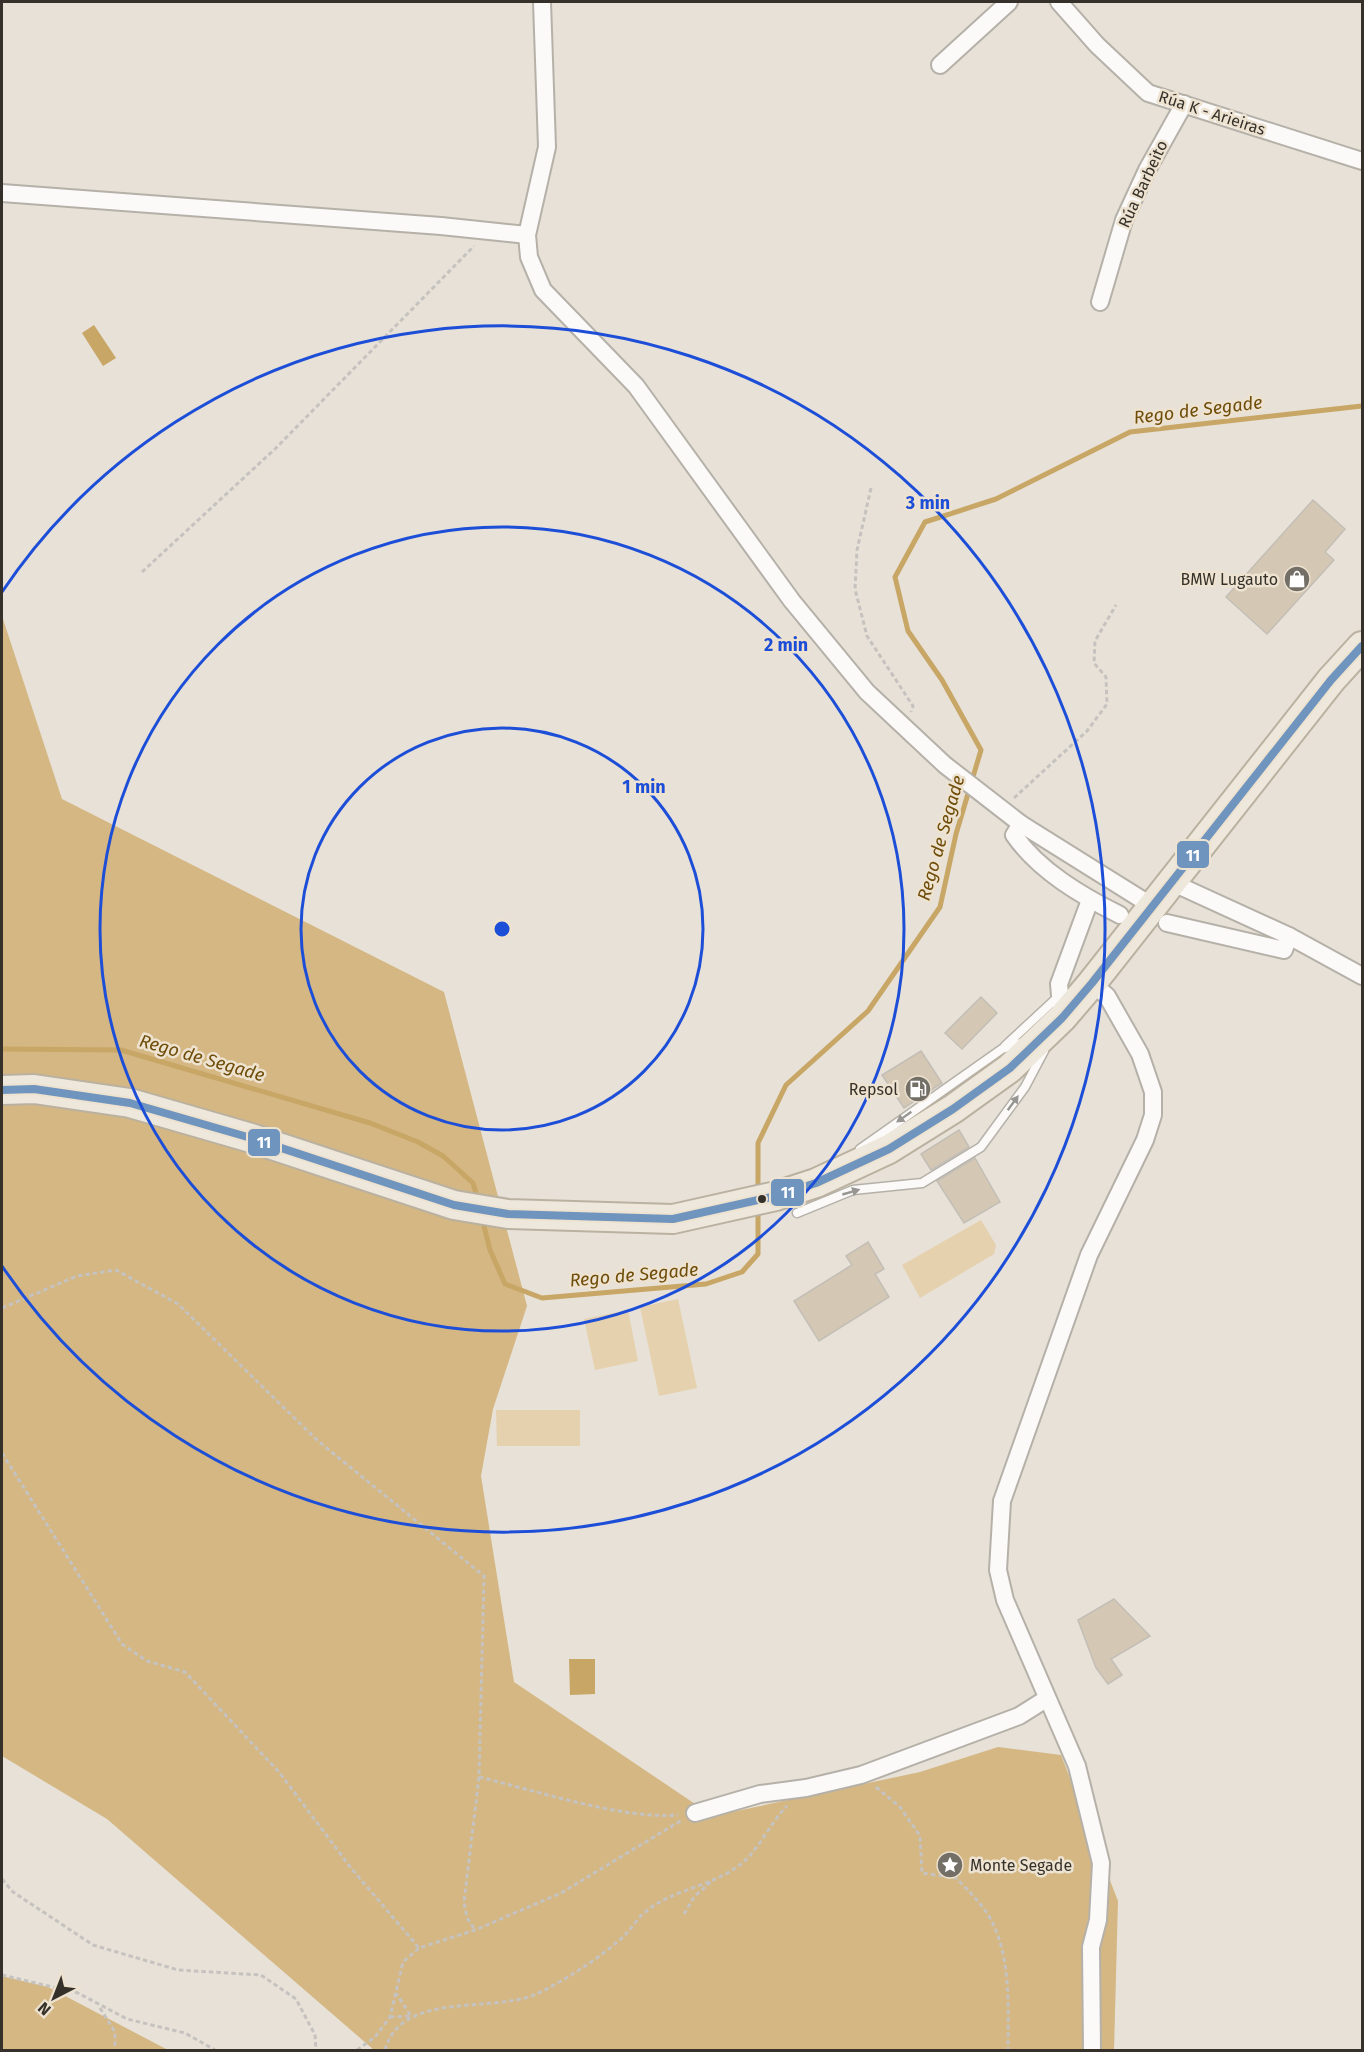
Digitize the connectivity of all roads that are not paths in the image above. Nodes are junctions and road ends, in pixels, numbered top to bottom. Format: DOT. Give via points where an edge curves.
graph roads {
  1 [pos="542,2"];
  2 [pos="1009,2"];
  3 [pos="1059,2"];
  4 [pos="940,65"];
  5 [pos="1184,104"];
  6 [pos="1362,160"];
  7 [pos="2,193"];
  8 [pos="526,235"];
  9 [pos="1100,302"];
  10 [pos="1362,646"];
  11 [pos="1021,824"];
  12 [pos="1171,882"];
  13 [pos="1090,900"];
  14 [pos="1160,914"];
  15 [pos="1120,915"];
  16 [pos="1289,936"];
  17 [pos="1362,976"];
  18 [pos="1092,982"];
  19 [pos="1055,1016"];
  20 [pos="1002,1049"];
  21 [pos="2,1090"];
  22 [pos="816,1183"];
  23 [pos="797,1213"];
  24 [pos="1046,1699"];
  25 [pos="695,1813"];
  26 [pos="1092,2050"];
  1 -- 8 [label="street" via="547,147"];
  2 -- 4 [label="street"];
  3 -- 5 [label="street, Rúa K - Arieiras" via="1148,93"];
  5 -- 6 [label="street, Rúa K - Arieiras"];
  5 -- 9 [label="street, Rúa Barbeito" via="1124,220"];
  7 -- 8 [label="street"];
  8 -- 11 [label="street" via="543,290 636,386 792,601 867,692 945,765"];
  10 -- 12 [label="highway" via="1330,680"];
  11 -- 13 [label="street" via="1014,835 1027,854"];
  11 -- 14 [label="street"];
  12 -- 14 [label="highway"];
  12 -- 16 [label="street"];
  13 -- 15 [label="street"];
  13 -- 19 [label="street" via="1059,984"];
  14 -- 16 [label="street" via="1284,950"];
  14 -- 18 [label="highway"];
  16 -- 17 [label="street"];
  18 -- 19 [label="highway"];
  18 -- 24 [label="street" via="1107,996 1140,1054 1153,1092 1153,1115 1145,1140 1089,1255 1002,1501 1000,1580"];
  19 -- 20 [label="lane"];
  19 -- 20 [label="lane"];
  19 -- 22 [label="highway" via="1010,1068 952,1109 888,1149"];
  23 -- 19 [label="lane, one-way" via="853,1190 922,1183 981,1147 1025,1087"];
  20 -- 22 [label="lane, one-way"];
  21 -- 22 [label="highway" via="34,1089 130,1103 454,1205 508,1214 673,1219"];
  24 -- 25 [label="street" via="1019,1716 861,1775 760,1794"];
  24 -- 26 [label="street" via="1077,1767 1101,1863 1098,1920 1091,1947"];
}
